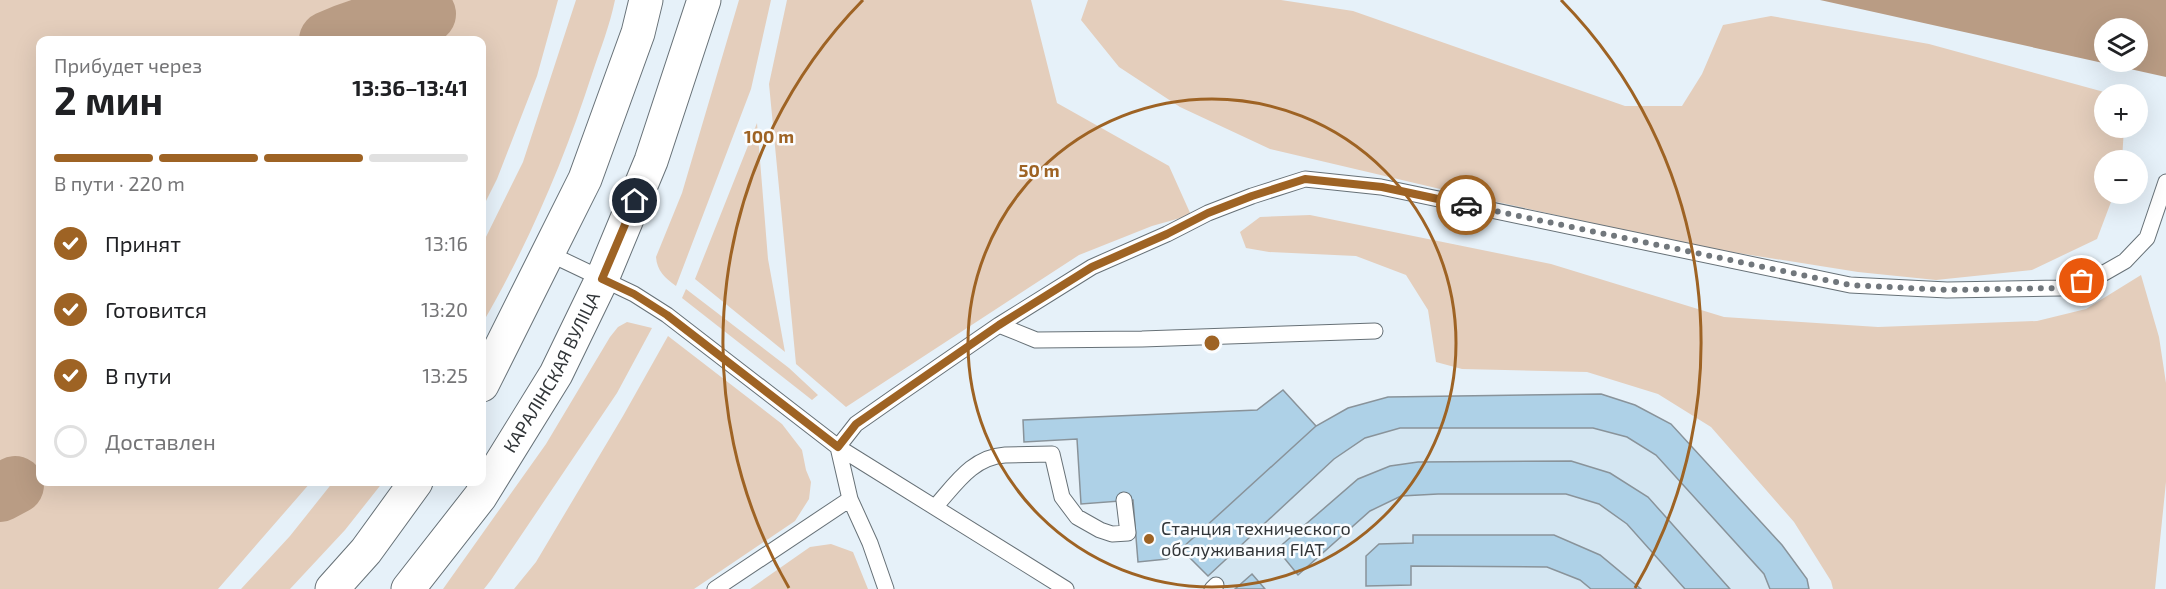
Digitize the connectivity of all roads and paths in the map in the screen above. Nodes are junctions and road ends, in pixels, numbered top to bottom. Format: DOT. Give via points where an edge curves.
graph roads {
  1 [pos="646,0"];
  2 [pos="704,0"];
  3 [pos="2166,182"];
  4 [pos="548,253"];
  5 [pos="602,279"];
  6 [pos="999,325"];
  7 [pos="1375,331"];
  8 [pos="486,377"];
  9 [pos="838,447"];
  10 [pos="413,486"];
  11 [pos="850,499"];
  12 [pos="1125,500"];
  13 [pos="935,507"];
  14 [pos="332,589"];
  15 [pos="408,589"];
  16 [pos="715,589"];
  17 [pos="886,589"];
  18 [pos="1066,589"];
  1 -- 4 [label="main road" via="638,33 585,179"];
  2 -- 5 [label="main road, КАРАЛІНСКАЯ ВУЛІЦА" via="651,161"];
  3 -- 6 [label="lane" via="2147,238 2126,261 2104,273 2060,288 1947,290 1850,285 1382,187 1305,179 1208,213 1092,267"];
  4 -- 5 [label="lane"];
  4 -- 8 [label="main road"];
  5 -- 9 [label="lane" via="667,315"];
  5 -- 15 [label="main road, КАРАЛІНСКАЯ ВУЛІЦА" via="556,374 480,497"];
  6 -- 7 [label="lane" via="1036,340"];
  6 -- 9 [label="lane" via="856,424"];
  9 -- 11 [label="lane"];
  9 -- 13 [label="lane"];
  10 -- 14 [label="main road" via="366,551"];
  11 -- 16 [label="lane"];
  11 -- 17 [label="lane"];
  12 -- 13 [label="lane" via="1128,533 1100,530 1077,517 1062,497 1052,454 1005,455 971,466"];
  13 -- 18 [label="lane"];
}
